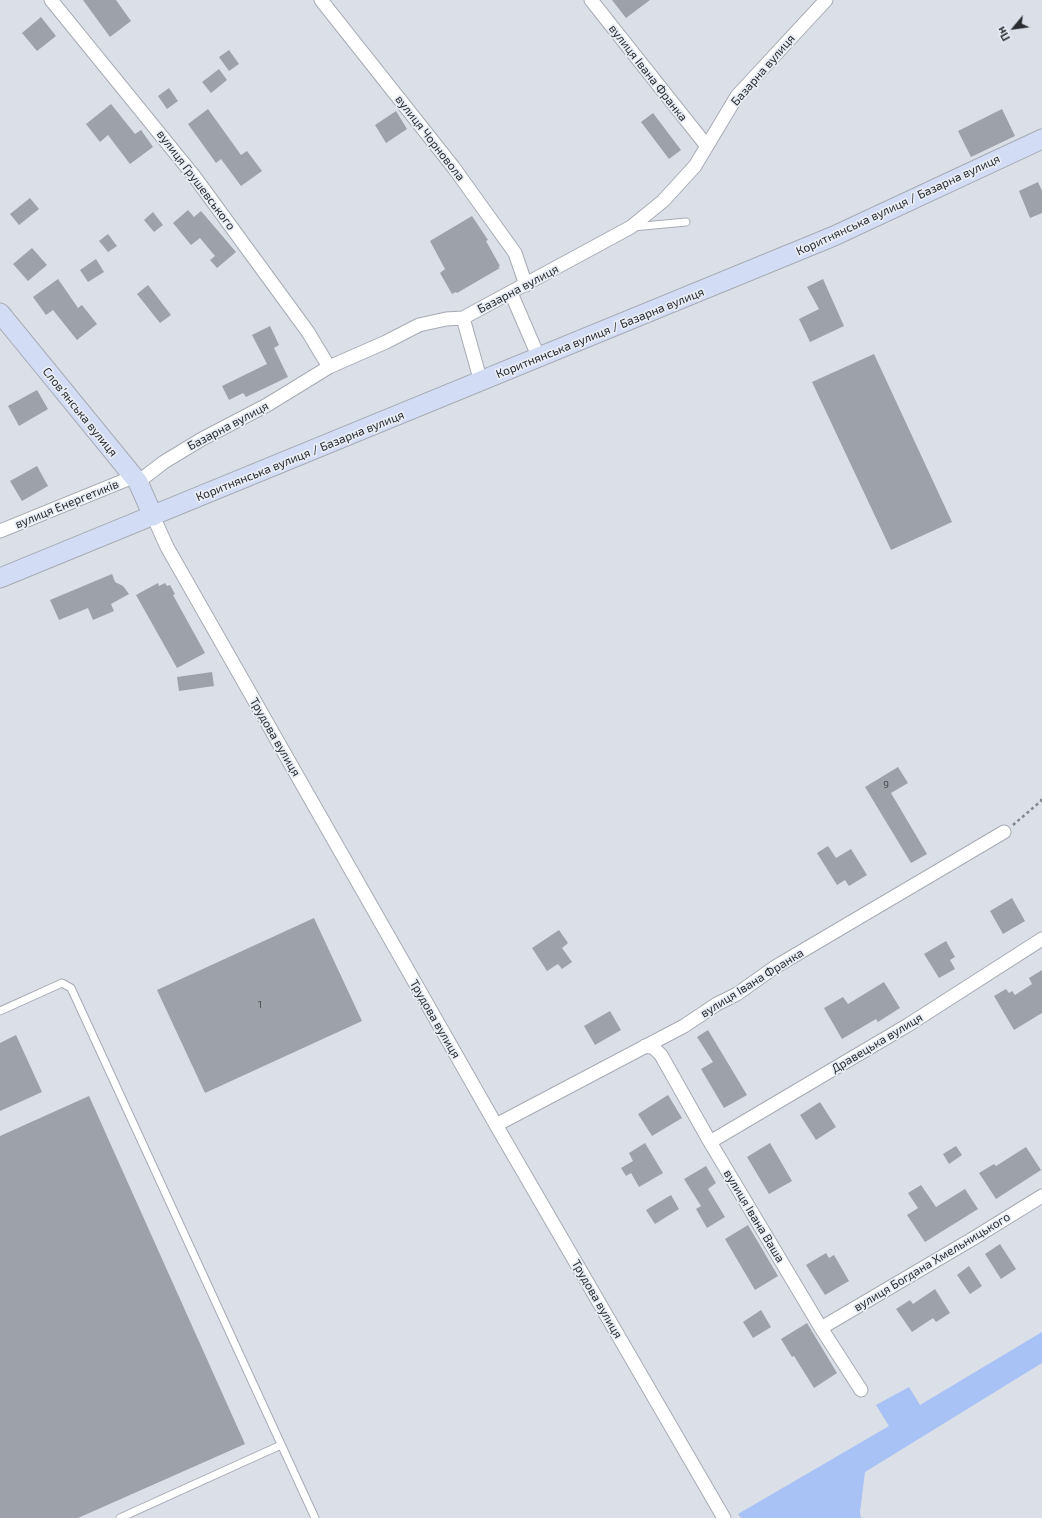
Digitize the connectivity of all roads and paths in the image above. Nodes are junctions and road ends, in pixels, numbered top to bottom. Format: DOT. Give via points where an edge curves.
graph roads {
  1 [pos="51,0"];
  2 [pos="321,0"];
  3 [pos="590,0"];
  4 [pos="826,0"];
  5 [pos="1042,139"];
  6 [pos="706,145"];
  7 [pos="686,222"];
  8 [pos="631,227"];
  9 [pos="526,285"];
  10 [pos="510,293"];
  11 [pos="0,313"];
  12 [pos="463,318"];
  13 [pos="540,358"];
  14 [pos="330,367"];
  15 [pos="481,382"];
  16 [pos="136,480"];
  17 [pos="153,516"];
  18 [pos="0,531"];
  19 [pos="0,578"];
  20 [pos="1042,798"];
  21 [pos="1004,832"];
  22 [pos="1042,939"];
  23 [pos="0,1011"];
  24 [pos="645,1046"];
  25 [pos="496,1125"];
  26 [pos="710,1142"];
  27 [pos="1042,1196"];
  28 [pos="821,1328"];
  29 [pos="861,1390"];
  30 [pos="281,1445"];
  31 [pos="120,1518"];
  32 [pos="315,1518"];
  33 [pos="724,1518"];
  1 -- 14 [label="street, вулиця Грушевського" via="194,176 308,332"];
  2 -- 9 [label="street, вулиця Чорновола" via="454,168 515,253"];
  3 -- 6 [label="street, вулиця Івана Франка"];
  4 -- 6 [label="street, Базарна вулиця" via="737,96"];
  5 -- 13 [label="street, Коритнянська вулиця / Базарна вулиця" via="834,236"];
  6 -- 8 [label="street, Базарна вулиця" via="695,166 663,202"];
  7 -- 8 [label="lane"];
  8 -- 9 [label="street, Базарна вулиця"];
  9 -- 10 [label="street, Базарна вулиця"];
  10 -- 12 [label="street, Базарна вулиця"];
  10 -- 13 [label="street"];
  11 -- 16 [label="street, Словʼянська вулиця"];
  12 -- 14 [label="street, Базарна вулиця" via="419,325"];
  12 -- 15 [label="street"];
  13 -- 15 [label="street, Коритнянська вулиця / Базарна вулиця"];
  14 -- 16 [label="street, Базарна вулиця" via="267,405 176,454"];
  15 -- 17 [label="street, Коритнянська вулиця / Базарна вулиця"];
  16 -- 17 [label="street, Словʼянська вулиця"];
  16 -- 18 [label="street, вулиця Енергетиків"];
  17 -- 19 [label="street, Коритнянська вулиця / Базарна вулиця"];
  17 -- 25 [label="street, Трудова вулиця" via="166,548"];
  20 -- 21 [label="path"];
  21 -- 24 [label="street, вулиця Івана Франка" via="775,967 684,1026"];
  22 -- 26 [label="street, Дравецька вулиця" via="908,1026"];
  23 -- 30 [label="lane" via="62,983 71,988"];
  24 -- 25 [label="street, вулиця Івана Франка"];
  24 -- 26 [label="street, вулиця Івана Ваша" via="654,1048 661,1055"];
  25 -- 33 [label="street, Трудова вулиця"];
  26 -- 28 [label="street, вулиця Івана Ваша"];
  27 -- 28 [label="street, вулиця Богдана Хмельницького"];
  28 -- 29 [label="street, вулиця Івана Ваша"];
  30 -- 31 [label="lane"];
  30 -- 32 [label="lane"];
}
